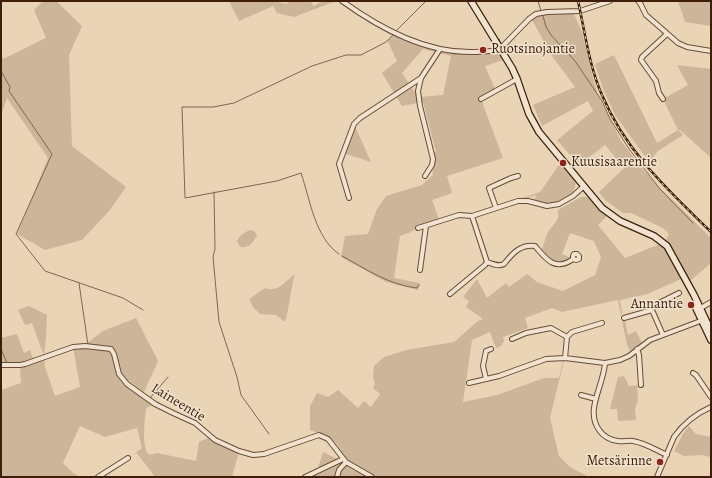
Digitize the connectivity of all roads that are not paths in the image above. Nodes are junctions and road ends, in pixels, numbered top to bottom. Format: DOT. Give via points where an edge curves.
graph roads {
  1 [pos="342,1"];
  2 [pos="471,1"];
  3 [pos="610,1"];
  4 [pos="638,1"];
  5 [pos="667,34"];
  6 [pos="440,49"];
  7 [pos="500,49"];
  8 [pos="711,51"];
  9 [pos="421,78"];
  10 [pos="517,79"];
  11 [pos="481,99"];
  12 [pos="663,99"];
  13 [pos="425,176"];
  14 [pos="518,176"];
  15 [pos="584,186"];
  16 [pos="349,198"];
  17 [pos="496,208"];
  18 [pos="472,216"];
  19 [pos="426,226"];
  20 [pos="418,228"];
  21 [pos="573,259"];
  22 [pos="487,262"];
  23 [pos="420,270"];
  24 [pos="679,293"];
  25 [pos="450,294"];
  26 [pos="711,302"];
  27 [pos="698,309"];
  28 [pos="652,310"];
  29 [pos="624,318"];
  30 [pos="703,320"];
  31 [pos="602,323"];
  32 [pos="711,331"];
  33 [pos="663,335"];
  34 [pos="567,337"];
  35 [pos="512,339"];
  36 [pos="711,340"];
  37 [pos="491,349"];
  38 [pos="637,349"];
  39 [pos="565,358"];
  40 [pos="605,363"];
  41 [pos="1,365"];
  42 [pos="693,373"];
  43 [pos="486,379"];
  44 [pos="468,383"];
  45 [pos="641,385"];
  46 [pos="581,395"];
  47 [pos="711,397"];
  48 [pos="596,399"];
  49 [pos="711,407"];
  50 [pos="667,454"];
  51 [pos="128,458"];
  52 [pos="345,460"];
  53 [pos="98,477"];
  54 [pos="305,477"];
  55 [pos="337,477"];
  56 [pos="372,477"];
  57 [pos="657,477"];
  1 -- 6 [label="street" via="364,17 397,34"];
  2 -- 7 [label="street"];
  3 -- 7 [label="street" via="580,11 536,14"];
  4 -- 5 [label="street" via="646,15"];
  5 -- 8 [label="street" via="684,47"];
  5 -- 12 [label="street" via="641,60 656,81"];
  6 -- 7 [label="street" via="471,52"];
  6 -- 9 [label="street"];
  7 -- 10 [label="street"];
  9 -- 13 [label="street" via="418,91 420,106 433,159"];
  9 -- 16 [label="street" via="354,124 339,164"];
  10 -- 11 [label="street"];
  10 -- 15 [label="street" via="529,114 539,132"];
  14 -- 17 [label="street" via="489,188"];
  15 -- 17 [label="street" via="559,204 547,206 523,201"];
  15 -- 27 [label="street" via="611,216 662,242 671,252"];
  17 -- 18 [label="street"];
  18 -- 19 [label="street" via="459,215"];
  18 -- 22 [label="street"];
  19 -- 20 [label="street"];
  19 -- 23 [label="street"];
  21 -- 22 [label="street" via="566,264 556,264 544,258 535,246 530,245 518,249 501,265"];
  22 -- 25 [label="street"];
  24 -- 28 [label="street" via="653,306"];
  26 -- 27 [label="street"];
  27 -- 30 [label="street"];
  28 -- 29 [label="street"];
  28 -- 33 [label="street"];
  30 -- 32 [label="street"];
  30 -- 33 [label="street"];
  30 -- 36 [label="street"];
  31 -- 34 [label="street" via="572,332"];
  33 -- 38 [label="street"];
  34 -- 35 [label="street" via="551,328"];
  34 -- 39 [label="street"];
  37 -- 43 [label="street" via="486,351 483,366"];
  38 -- 40 [label="street" via="629,356"];
  38 -- 45 [label="street"];
  39 -- 40 [label="street"];
  39 -- 43 [label="street" via="546,359"];
  40 -- 48 [label="street"];
  41 -- 52 [label="street, Laineentie" via="20,366 73,347 111,349 119,374 127,384 161,407 195,423 215,440 249,454 264,454 319,435 328,439"];
  42 -- 47 [label="street"];
  43 -- 44 [label="street"];
  46 -- 48 [label="street"];
  48 -- 50 [label="street" via="593,416 599,431 604,435 618,441 633,441"];
  49 -- 50 [label="street" via="683,425 674,437"];
  50 -- 57 [label="street"];
  51 -- 53 [label="street"];
  52 -- 54 [label="street"];
  52 -- 55 [label="street"];
  52 -- 56 [label="street, Laineentie"];
}
